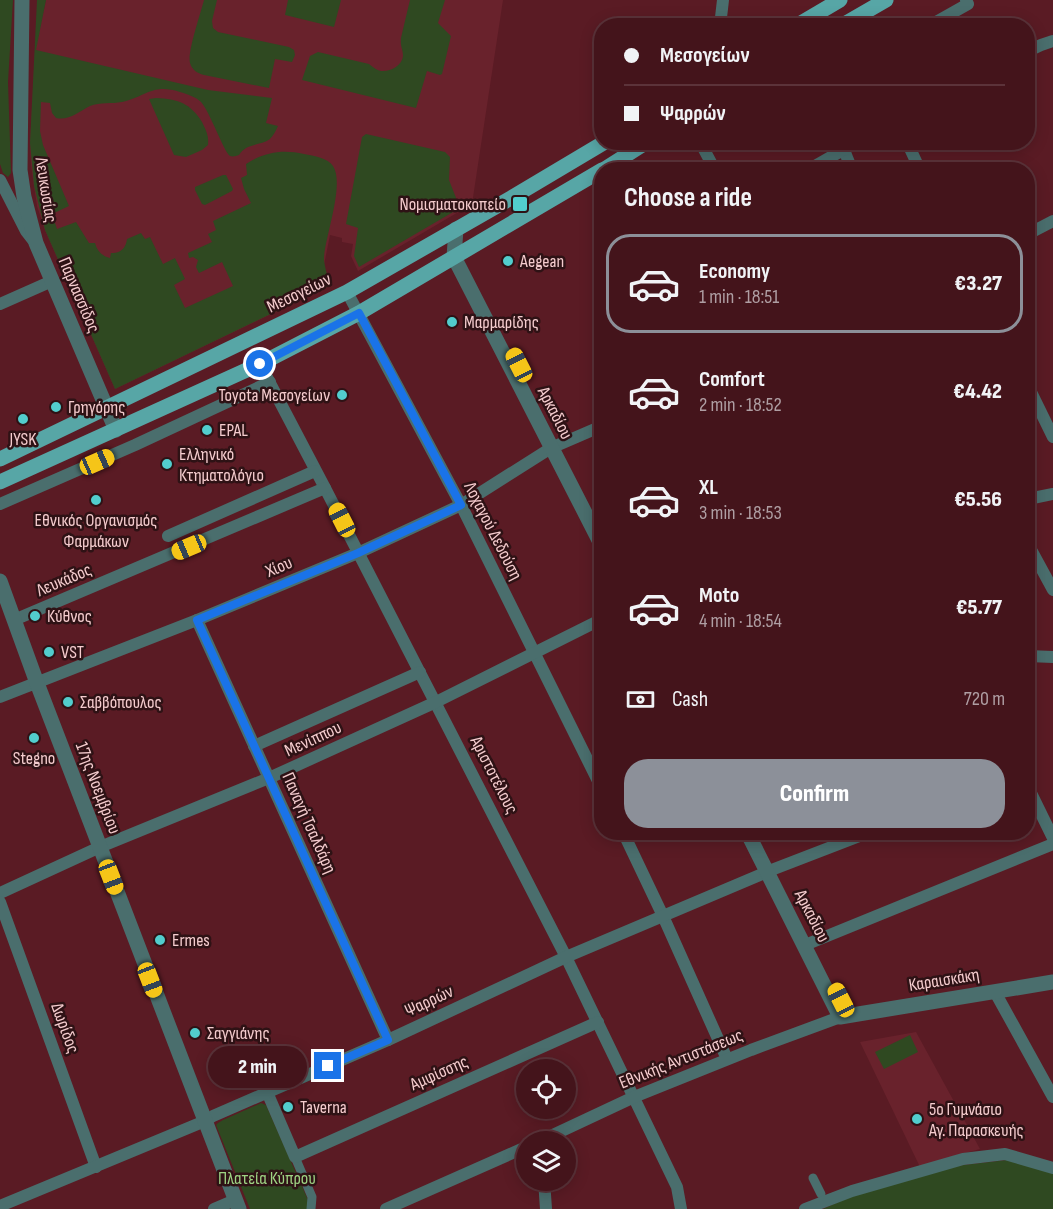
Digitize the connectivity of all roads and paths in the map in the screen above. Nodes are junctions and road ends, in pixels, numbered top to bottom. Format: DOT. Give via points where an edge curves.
graph roads {
  1 [pos="22,0"];
  2 [pos="723,0"];
  3 [pos="840,0"];
  4 [pos="886,0"];
  5 [pos="966,0"];
  6 [pos="721,18"];
  7 [pos="810,18"];
  8 [pos="856,18"];
  9 [pos="944,18"];
  10 [pos="1053,41"];
  11 [pos="1035,48"];
  12 [pos="594,148"];
  13 [pos="635,150"];
  14 [pos="836,150"];
  15 [pos="617,162"];
  16 [pos="819,162"];
  17 [pos="594,177"];
  18 [pos="0,180"];
  19 [pos="1053,221"];
  20 [pos="456,229"];
  21 [pos="1035,230"];
  22 [pos="36,243"];
  23 [pos="458,255"];
  24 [pos="52,281"];
  25 [pos="347,292"];
  26 [pos="0,304"];
  27 [pos="359,313"];
  28 [pos="260,364"];
  29 [pos="270,382"];
  30 [pos="1035,400"];
  31 [pos="107,408"];
  32 [pos="594,429"];
  33 [pos="116,430"];
  34 [pos="1053,437"];
  35 [pos="555,446"];
  36 [pos="0,459"];
  37 [pos="315,471"];
  38 [pos="0,482"];
  39 [pos="325,488"];
  40 [pos="1053,494"];
  41 [pos="1035,498"];
  42 [pos="0,504"];
  43 [pos="461,505"];
  44 [pos="594,513"];
  45 [pos="594,529"];
  46 [pos="168,536"];
  47 [pos="358,553"];
  48 [pos="1035,557"];
  49 [pos="0,581"];
  50 [pos="1053,590"];
  51 [pos="14,620"];
  52 [pos="197,620"];
  53 [pos="594,624"];
  54 [pos="535,653"];
  55 [pos="1035,656"];
  56 [pos="1053,657"];
  57 [pos="420,672"];
  58 [pos="37,683"];
  59 [pos="0,697"];
  60 [pos="436,702"];
  61 [pos="254,746"];
  62 [pos="594,773"];
  63 [pos="269,778"];
  64 [pos="1035,801"];
  65 [pos="1053,838"];
  66 [pos="627,840"];
  67 [pos="752,840"];
  68 [pos="758,840"];
  69 [pos="850,840"];
  70 [pos="1053,844"];
  71 [pos="100,848"];
  72 [pos="771,871"];
  73 [pos="0,892"];
  74 [pos="0,902"];
  75 [pos="663,916"];
  76 [pos="808,944"];
  77 [pos="566,957"];
  78 [pos="1053,982"];
  79 [pos="995,992"];
  80 [pos="845,1016"];
  81 [pos="598,1022"];
  82 [pos="388,1040"];
  83 [pos="728,1059"];
  84 [pos="267,1092"];
  85 [pos="634,1097"];
  86 [pos="1053,1097"];
  87 [pos="205,1121"];
  88 [pos="561,1131"];
  89 [pos="516,1151"];
  90 [pos="295,1157"];
  91 [pos="96,1167"];
  92 [pos="1053,1168"];
  93 [pos="813,1178"];
  94 [pos="545,1191"];
  95 [pos="820,1194"];
  96 [pos="237,1204"];
  97 [pos="0,1206"];
  98 [pos="214,1209"];
  99 [pos="311,1209"];
  100 [pos="386,1209"];
  101 [pos="546,1209"];
  102 [pos="681,1209"];
  103 [pos="805,1209"];
  1 -- 22 [label="street, Λευκωσίας" via="20,170"];
  2 -- 6 [label="street"];
  3 -- 7 [label="main road"];
  4 -- 8 [label="main road"];
  5 -- 9 [label="street" via="968,4"];
  10 -- 11 [label="street"];
  12 -- 20 [label="main road, Μεσογείων"];
  13 -- 15 [label="main road"];
  14 -- 16 [label="street"];
  17 -- 23 [label="main road"];
  18 -- 22 [label="street, Παρνασσίδος"];
  19 -- 21 [label="street"];
  20 -- 23 [label="street"];
  20 -- 25 [label="main road, Μεσογείων"];
  22 -- 24 [label="street, Παρνασσίδος"];
  23 -- 27 [label="main road"];
  23 -- 35 [label="street, Αρκαδίου"];
  24 -- 26 [label="street"];
  24 -- 31 [label="street, Παρνασσίδος"];
  25 -- 27 [label="street, Λοχαγού Δεδούση"];
  25 -- 31 [label="main road, Μεσογείων"];
  27 -- 28 [label="main road"];
  27 -- 43 [label="street, Λοχαγού Δεδούση"];
  28 -- 29 [label="street, Αριστοτέλους"];
  28 -- 33 [label="main road"];
  29 -- 37 [label="street, Αριστοτέλους"];
  29 -- 42 [label="street"];
  30 -- 34 [label="street"];
  31 -- 33 [label="street, Παρνασσίδος"];
  31 -- 36 [label="main road, Μεσογείων"];
  32 -- 35 [label="street, Χίου"];
  33 -- 38 [label="main road"];
  35 -- 43 [label="street, Χίου"];
  35 -- 44 [label="street, Αρκαδίου"];
  35 -- 45 [label="street, Αρκαδίου"];
  37 -- 39 [label="street, Αριστοτέλους"];
  37 -- 46 [label="street"];
  39 -- 47 [label="street, Αριστοτέλους"];
  39 -- 51 [label="street, Λευκάδος"];
  40 -- 41 [label="street"];
  43 -- 47 [label="street, Χίου"];
  43 -- 54 [label="street, Λοχαγού Δεδούση"];
  47 -- 52 [label="street, Χίου"];
  47 -- 57 [label="street, Αριστοτέλους"];
  48 -- 50 [label="street"];
  49 -- 51 [label="street, 17ης Νοεμβρίου"];
  51 -- 58 [label="street, 17ης Νοεμβρίου"];
  52 -- 58 [label="street, Χίου"];
  52 -- 61 [label="street, Παναγή Τσαλδάρη"];
  53 -- 54 [label="street, Μενίππου"];
  54 -- 60 [label="street, Μενίππου"];
  54 -- 62 [label="street, Λοχαγού Δεδούση"];
  55 -- 56 [label="street"];
  57 -- 60 [label="street, Αριστοτέλους"];
  57 -- 61 [label="street"];
  58 -- 59 [label="street, Χίου"];
  58 -- 71 [label="street, 17ης Νοεμβρίου"];
  60 -- 63 [label="street, Μενίππου"];
  60 -- 77 [label="street, Αριστοτέλους"];
  61 -- 63 [label="street, Παναγή Τσαλδάρη"];
  63 -- 71 [label="street, Μενίππου"];
  63 -- 82 [label="street, Παναγή Τσαλδάρη"];
  64 -- 65 [label="street"];
  66 -- 75 [label="street"];
  67 -- 72 [label="street, Αρκαδίου"];
  68 -- 72 [label="street, Αρκαδίου"];
  69 -- 72 [label="street, Ψαρρών"];
  70 -- 76 [label="street"];
  71 -- 73 [label="street, Μενίππου"];
  71 -- 87 [label="street, 17ης Νοεμβρίου"];
  72 -- 75 [label="street, Ψαρρών"];
  72 -- 76 [label="street, Αρκαδίου"];
  74 -- 91 [label="street, Δωρίδος"];
  75 -- 77 [label="street, Ψαρρών"];
  75 -- 83 [label="street"];
  76 -- 80 [label="street, Αρκαδίου"];
  77 -- 81 [label="street, Αριστοτέλους"];
  77 -- 82 [label="street, Ψαρρών"];
  78 -- 79 [label="street, Καραισκάκη"];
  79 -- 80 [label="street, Καραισκάκη"];
  79 -- 86 [label="street"];
  80 -- 83 [label="street, Εθνικής Αντιστάσεως"];
  81 -- 85 [label="street, Αριστοτέλους"];
  81 -- 90 [label="street, Αμφίσσης"];
  82 -- 84 [label="street, Ψαρρών"];
  83 -- 85 [label="street, Εθνικής Αντιστάσεως"];
  84 -- 87 [label="street, Ψαρρών"];
  84 -- 90 [label="street"];
  85 -- 88 [label="street, Εθνικής Αντιστάσεως"];
  85 -- 102 [label="street, Αριστοτέλους" via="677,1187"];
  87 -- 91 [label="street, Ψαρρών"];
  87 -- 96 [label="street, 17ης Νοεμβρίου"];
  89 -- 100 [label="street"];
  90 -- 99 [label="street" via="312,1197"];
  91 -- 97 [label="street, Ψαρρών"];
  92 -- 103 [label="street" via="1005,1154 963,1159"];
  93 -- 95 [label="street"];
  94 -- 101 [label="street"];
  96 -- 98 [label="street"];
}
